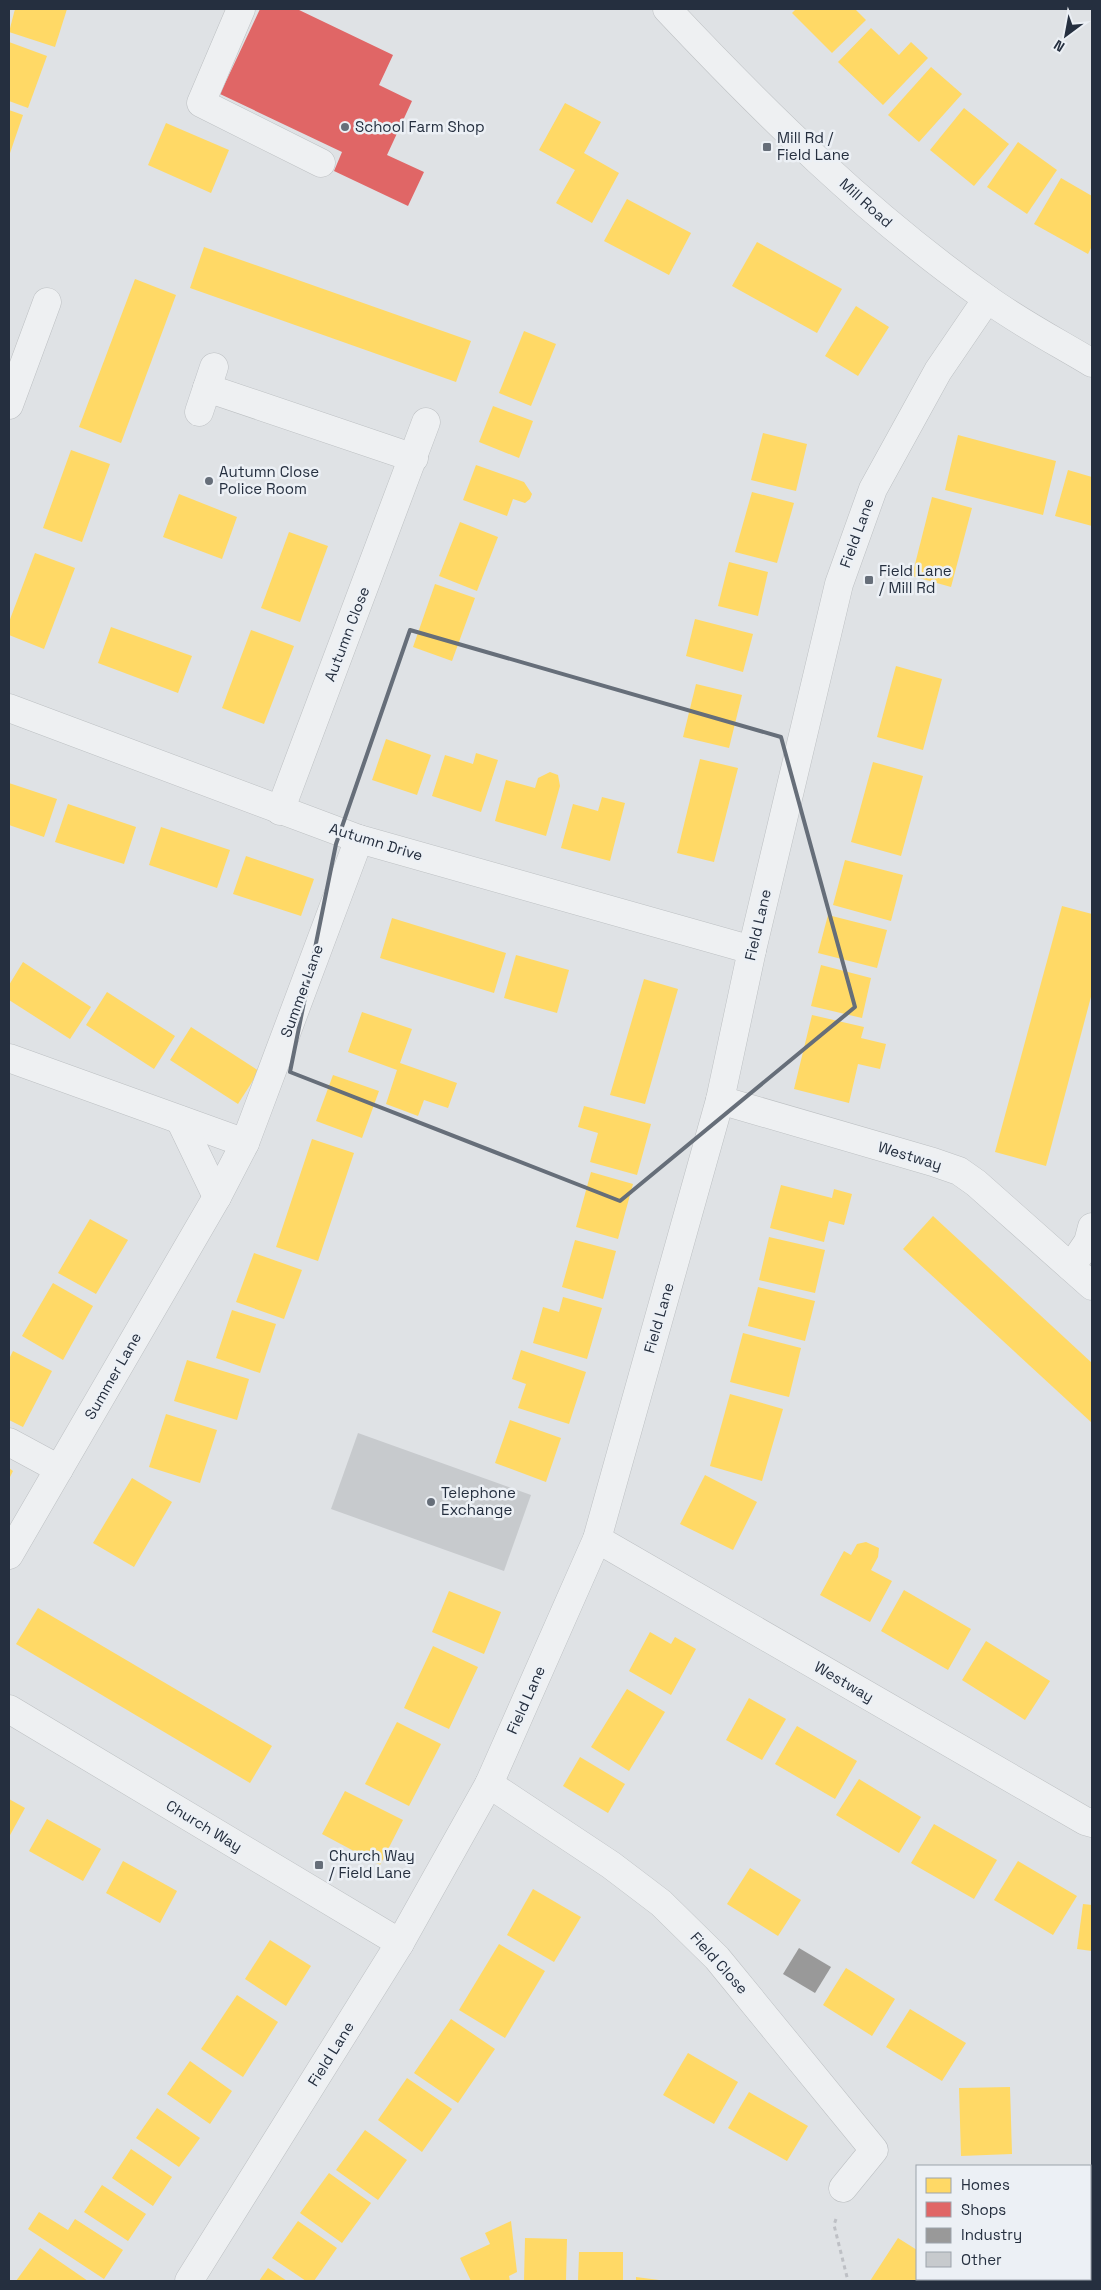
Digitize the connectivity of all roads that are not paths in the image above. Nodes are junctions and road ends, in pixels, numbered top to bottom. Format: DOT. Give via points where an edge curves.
graph roads {
  1 [pos="241,9"];
  2 [pos="667,9"];
  3 [pos="321,163"];
  4 [pos="986,299"];
  5 [pos="47,302"];
  6 [pos="1092,363"];
  7 [pos="206,389"];
  8 [pos="9,405"];
  9 [pos="426,422"];
  10 [pos="414,458"];
  11 [pos="9,708"];
  12 [pos="280,811"];
  13 [pos="359,839"];
  14 [pos="752,950"];
  15 [pos="9,1058"];
  16 [pos="720,1100"];
  17 [pos="180,1120"];
  18 [pos="245,1143"];
  19 [pos="217,1197"];
  20 [pos="1092,1227"];
  21 [pos="1071,1267"];
  22 [pos="1092,1286"];
  23 [pos="9,1442"];
  24 [pos="59,1469"];
  25 [pos="596,1539"];
  26 [pos="9,1555"];
  27 [pos="9,1709"];
  28 [pos="489,1784"];
  29 [pos="1092,1823"];
  30 [pos="400,1943"];
  31 [pos="843,2188"];
  32 [pos="189,2281"];
  1 -- 3 [label="street" via="200,104"];
  2 -- 4 [label="street, Mill Road" via="804,148 900,234"];
  4 -- 6 [label="street, Mill Road"];
  4 -- 14 [label="street, Field Lane" via="938,371 873,489 842,575"];
  5 -- 8 [label="street"];
  7 -- 10 [label="street"];
  9 -- 10 [label="street, Autumn Close"];
  10 -- 12 [label="street, Autumn Close"];
  11 -- 12 [label="street, Autumn Drive"];
  12 -- 13 [label="street, Autumn Drive"];
  13 -- 14 [label="street, Autumn Drive"];
  13 -- 18 [label="street, Summer Lane"];
  14 -- 16 [label="street, Field Lane"];
  15 -- 17 [label="street"];
  16 -- 21 [label="street, Westway" via="958,1171 976,1183"];
  16 -- 25 [label="street, Field Lane"];
  17 -- 18 [label="street"];
  17 -- 19 [label="street"];
  18 -- 19 [label="street, Summer Lane"];
  19 -- 24 [label="street, Summer Lane"];
  20 -- 21 [label="street" via="1088,1242"];
  21 -- 22 [label="street, Westway"];
  23 -- 24 [label="street"];
  24 -- 26 [label="street, Summer Lane"];
  25 -- 28 [label="street, Field Lane"];
  25 -- 29 [label="street, Westway"];
  27 -- 30 [label="street, Church Way"];
  28 -- 30 [label="street, Field Lane"];
  28 -- 31 [label="street, Field Close" via="618,1870 661,1903 717,1958 874,2150"];
  30 -- 32 [label="street, Field Lane"];
}
